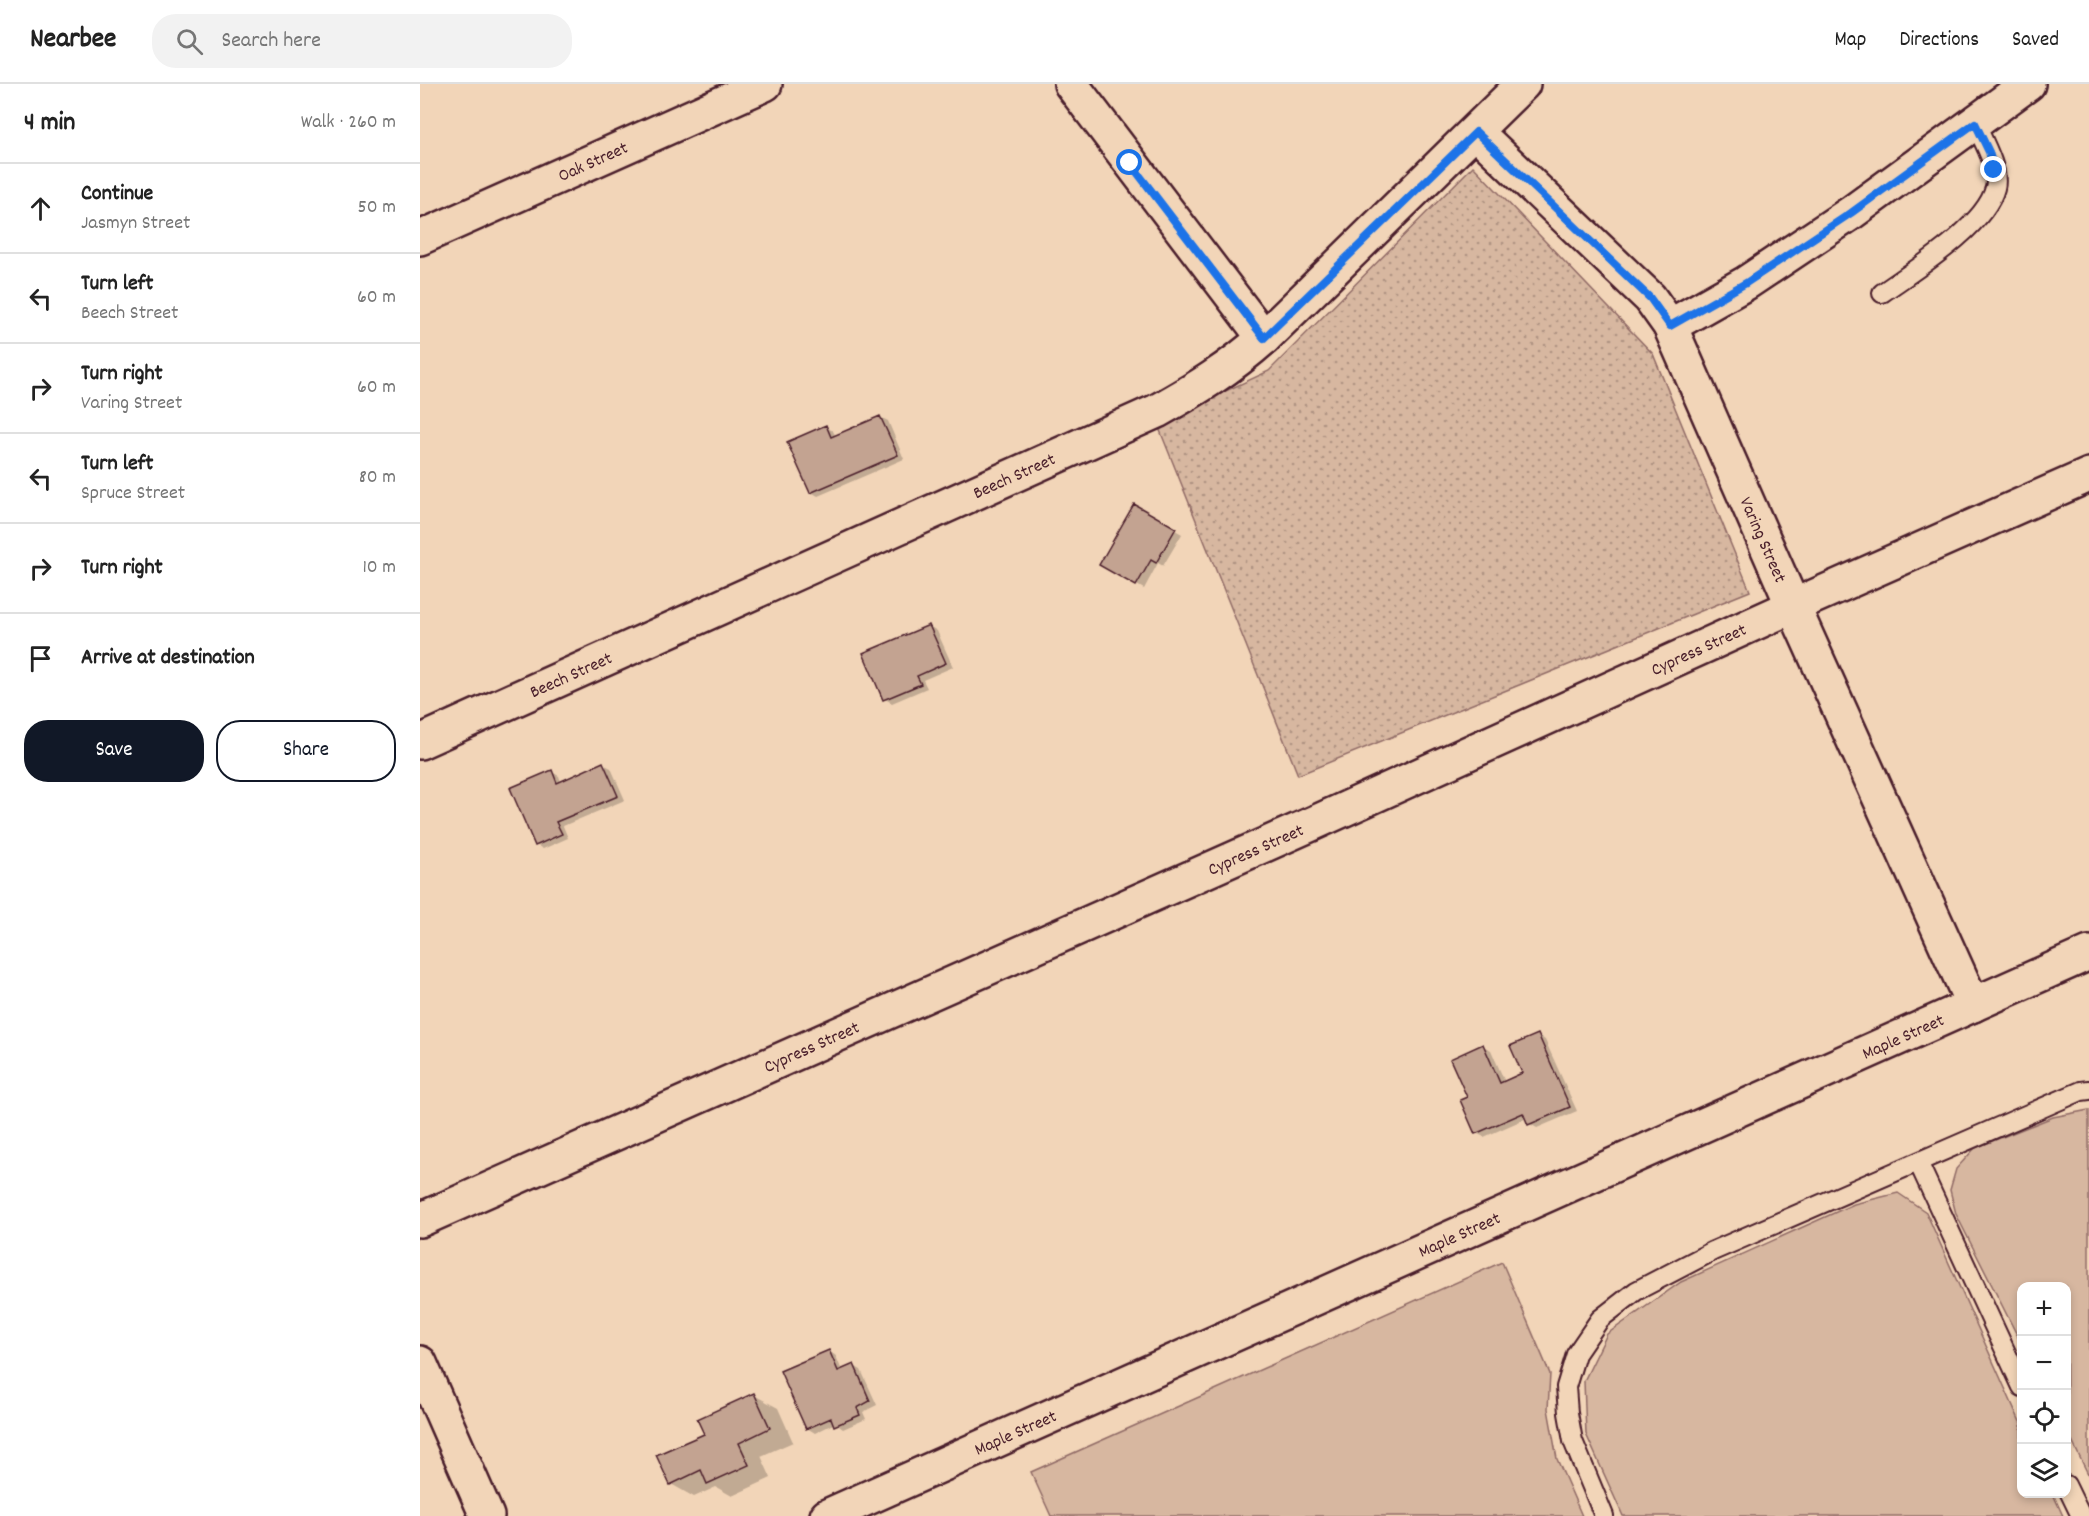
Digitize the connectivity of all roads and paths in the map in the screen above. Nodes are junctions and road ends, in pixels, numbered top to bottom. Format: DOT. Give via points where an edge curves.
graph roads {
  1 [pos="765,84"];
  2 [pos="1071,84"];
  3 [pos="1523,84"];
  4 [pos="2028,84"];
  5 [pos="1975,123"];
  6 [pos="1476,132"];
  7 [pos="420,238"];
  8 [pos="1882,293"];
  9 [pos="1670,326"];
  10 [pos="1264,338"];
  11 [pos="2089,475"];
  12 [pos="1793,606"];
  13 [pos="420,742"];
  14 [pos="2089,953"];
  15 [pos="1973,1005"];
  16 [pos="2089,1090"];
  17 [pos="1918,1162"];
  18 [pos="420,1220"];
  19 [pos="420,1363"];
  20 [pos="2017,1377"];
  21 [pos="2071,1494"];
  22 [pos="487,1516"];
  23 [pos="827,1516"];
  24 [pos="1604,1516"];
  25 [pos="2081,1516"];
  1 -- 7 [label="street, Oak Street"];
  2 -- 10 [label="street"];
  3 -- 6 [label="street, Beech Street"];
  4 -- 5 [label="street"];
  5 -- 8 [label="lane" via="1989,152 1996,180 1985,210 1956,239"];
  5 -- 9 [label="street" via="1841,220 1746,283"];
  6 -- 9 [label="street, Varing Street" via="1650,298"];
  6 -- 10 [label="street, Beech Street"];
  9 -- 12 [label="street, Varing Street"];
  10 -- 13 [label="street, Beech Street" via="1203,386 1156,411"];
  11 -- 12 [label="street, Cypress Street"];
  12 -- 15 [label="street, Varing Street"];
  12 -- 18 [label="street, Cypress Street"];
  14 -- 15 [label="street, Maple Street"];
  15 -- 23 [label="street, Maple Street"];
  16 -- 17 [label="lane" via="2081,1090"];
  17 -- 20 [label="lane"];
  17 -- 24 [label="lane" via="1713,1251 1636,1291 1600,1319 1576,1354 1566,1387 1573,1440"];
  19 -- 22 [label="street"];
  21 -- 25 [label="lane"];
}
